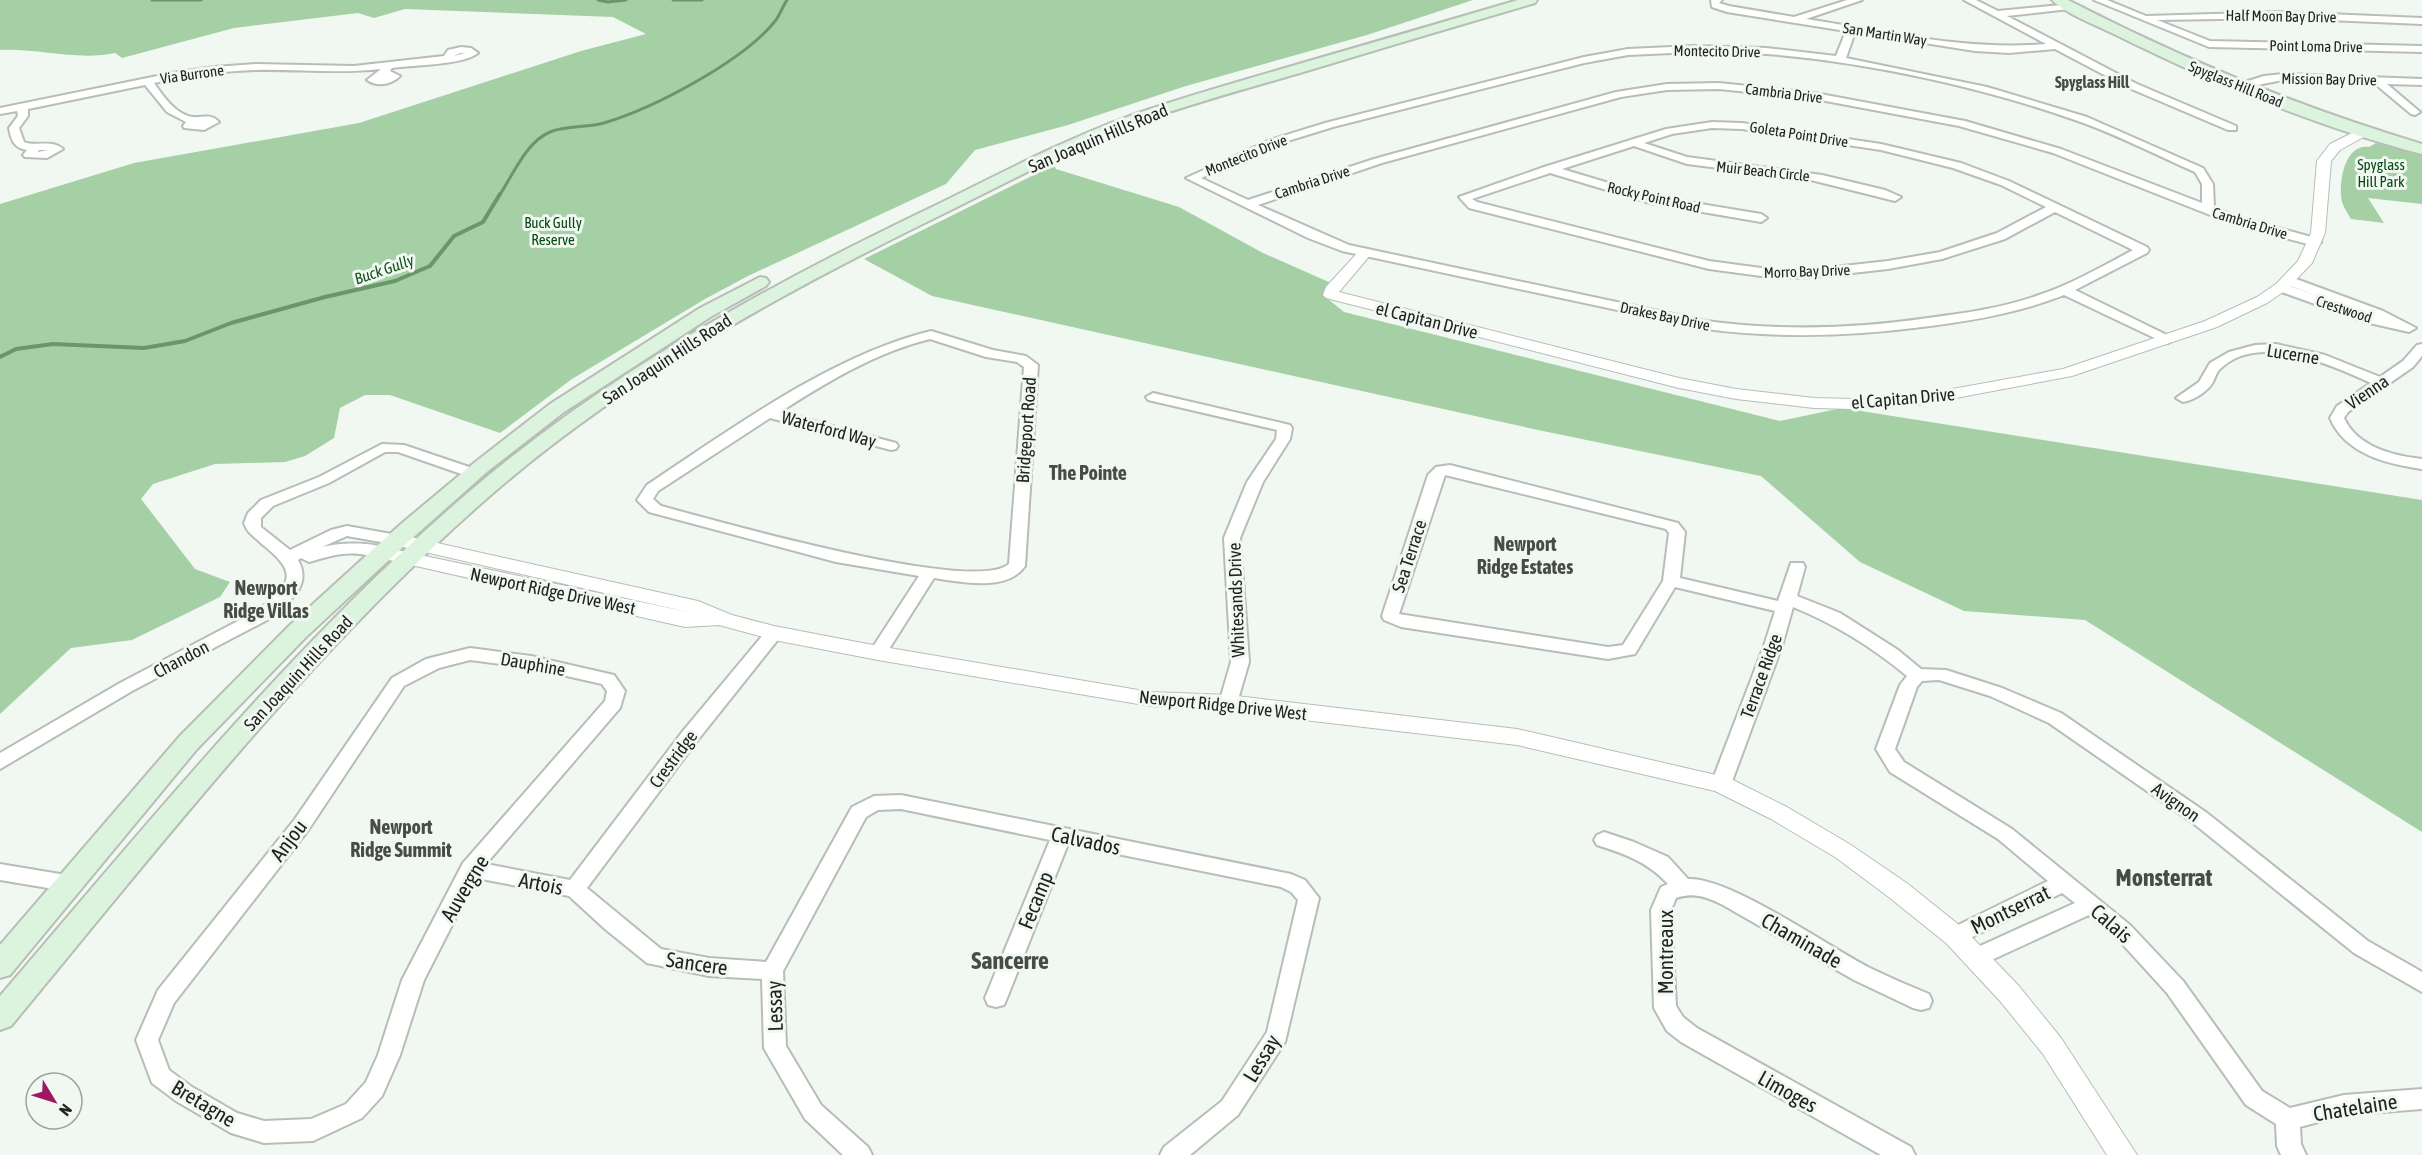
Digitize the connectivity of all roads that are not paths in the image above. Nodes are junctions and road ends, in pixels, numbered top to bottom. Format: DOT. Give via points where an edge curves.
graph roads {
  1 [pos="1499,0"];
  2 [pos="1531,0"];
  3 [pos="1857,0"];
  4 [pos="1970,0"];
  5 [pos="2099,0"];
  6 [pos="1716,2"];
  7 [pos="2063,3"];
  8 [pos="1999,14"];
  9 [pos="2140,17"];
  10 [pos="1792,19"];
  11 [pos="2422,21"];
  12 [pos="1851,29"];
  13 [pos="2057,46"];
  14 [pos="2422,49"];
  15 [pos="448,58"];
  16 [pos="1840,60"];
  17 [pos="2376,80"];
  18 [pos="148,81"];
  19 [pos="2422,82"];
  20 [pos="2237,86"];
  21 [pos="22,106"];
  22 [pos="0,111"];
  23 [pos="2415,112"];
  24 [pos="193,121"];
  25 [pos="2232,128"];
  26 [pos="2362,132"];
  27 [pos="1634,142"];
  28 [pos="2422,149"];
  29 [pos="34,150"];
  30 [pos="1548,169"];
  31 [pos="1192,177"];
  32 [pos="1895,197"];
  33 [pos="1248,204"];
  34 [pos="1482,207"];
  35 [pos="2056,207"];
  36 [pos="2208,210"];
  37 [pos="1761,218"];
  38 [pos="2315,242"];
  39 [pos="2144,250"];
  40 [pos="1365,253"];
  41 [pos="813,255"];
  42 [pos="772,276"];
  43 [pos="2285,284"];
  44 [pos="2064,291"];
  45 [pos="2422,334"];
  46 [pos="2168,339"];
  47 [pos="2422,348"];
  48 [pos="2415,367"];
  49 [pos="2381,382"];
  50 [pos="1153,397"];
  51 [pos="2183,398"];
  52 [pos="767,413"];
  53 [pos="891,446"];
  54 [pos="2422,464"];
  55 [pos="473,473"];
  56 [pos="402,549"];
  57 [pos="292,560"];
  58 [pos="1797,567"];
  59 [pos="930,572"];
  60 [pos="1671,581"];
  61 [pos="1786,603"];
  62 [pos="774,633"];
  63 [pos="878,653"];
  64 [pos="444,657"];
  65 [pos="1913,680"];
  66 [pos="616,691"];
  67 [pos="1228,703"];
  68 [pos="0,762"];
  69 [pos="1721,784"];
  70 [pos="859,812"];
  71 [pos="1062,835"];
  72 [pos="1604,840"];
  73 [pos="470,869"];
  74 [pos="0,872"];
  75 [pos="2065,882"];
  76 [pos="72,884"];
  77 [pos="1682,886"];
  78 [pos="575,889"];
  79 [pos="1309,898"];
  80 [pos="2021,905"];
  81 [pos="2092,905"];
  82 [pos="2043,926"];
  83 [pos="1955,936"];
  84 [pos="1977,957"];
  85 [pos="0,966"];
  86 [pos="772,971"];
  87 [pos="2422,983"];
  88 [pos="996,998"];
  89 [pos="1921,1000"];
  90 [pos="0,1017"];
  91 [pos="1675,1024"];
  92 [pos="147,1040"];
  93 [pos="2422,1099"];
  94 [pos="354,1111"];
  95 [pos="2288,1119"];
  96 [pos="860,1155"];
  97 [pos="1172,1155"];
  98 [pos="1903,1155"];
  99 [pos="2123,1155"];
  100 [pos="2294,1155"];
  1 -- 41 [label="main road, San Joaquin Hills Road" via="1143,105 1058,138"];
  2 -- 56 [label="main road, San Joaquin Hills Road" via="1131,121 885,235 762,298 655,363"];
  3 -- 10 [label="street"];
  4 -- 8 [label="street"];
  5 -- 9 [label="street"];
  6 -- 10 [label="street, San Martin Way"];
  7 -- 8 [label="street"];
  7 -- 20 [label="main road, Spyglass Hill Road"];
  8 -- 13 [label="street"];
  9 -- 11 [label="street, Half Moon Bay Drive" via="2292,15"];
  9 -- 14 [label="street, Point Loma Drive" via="2210,44"];
  10 -- 12 [label="street, San Martin Way"];
  12 -- 13 [label="street, San Martin Way" via="1989,50"];
  12 -- 16 [label="street"];
  13 -- 25 [label="street" via="2133,87"];
  15 -- 18 [label="street, Via Burrone" via="386,70 256,67"];
  16 -- 31 [label="street, Montecito Drive" via="1712,49 1652,50 1595,58 1301,133"];
  16 -- 36 [label="street, Montecito Drive" via="1987,90 2098,125 2199,170 2208,180"];
  17 -- 19 [label="street, Mission Bay Drive"];
  17 -- 20 [label="street, Mission Bay Drive" via="2283,77"];
  17 -- 23 [label="street"];
  18 -- 21 [label="street, Via Burrone"];
  18 -- 24 [label="street" via="167,107"];
  20 -- 26 [label="main road, Spyglass Hill Road"];
  21 -- 22 [label="street, Via Burrone"];
  21 -- 29 [label="street" via="23,116 14,128 15,137 21,145"];
  26 -- 28 [label="main road, Spyglass Hill Road"];
  26 -- 38 [label="street, el Capitan Drive" via="2335,147 2324,161"];
  27 -- 30 [label="street, Goleta Point Drive"];
  27 -- 32 [label="street, Muir Beach Circle" via="1689,162 1821,177"];
  27 -- 35 [label="street, Goleta Point Drive" via="1695,126 1761,128 1932,158 2005,183"];
  30 -- 34 [label="street, Goleta Point Drive" via="1466,197 1473,205"];
  30 -- 37 [label="street, Rocky Point Road" via="1650,199"];
  31 -- 33 [label="street, Drakes Bay Drive"];
  33 -- 36 [label="street, Cambria Drive" via="1368,164 1620,94 1701,86 1815,96 1961,123 2048,148"];
  33 -- 40 [label="street, Drakes Bay Drive" via="1312,235"];
  34 -- 35 [label="street, Morro Bay Drive" via="1709,265 1776,274 1888,265 1942,255 1994,238"];
  35 -- 39 [label="street, Goleta Point Drive"];
  36 -- 38 [label="street, Cambria Drive" via="2261,229"];
  38 -- 43 [label="street, el Capitan Drive" via="2305,263"];
  39 -- 44 [label="street, Drakes Bay Drive"];
  40 -- 44 [label="street, Drakes Bay Drive" via="1706,325 1790,334 1844,333 1959,318 2032,303"];
  40 -- 46 [label="street, el Capitan Drive" via="1331,290 1331,295 1698,387 1755,397 1814,403 1900,401 2017,383 2088,367"];
  42 -- 55 [label="main road, San Joaquin Hills Road" via="632,358 557,408"];
  43 -- 45 [label="street, Crestwood" via="2378,314"];
  43 -- 46 [label="street, el Capitan Drive" via="2238,313"];
  44 -- 46 [label="street"];
  47 -- 48 [label="street, Vienna"];
  48 -- 49 [label="street, Vienna"];
  49 -- 51 [label="street, Lucerne" via="2322,358 2261,348 2214,367 2205,384"];
  49 -- 54 [label="street, Vienna" via="2342,409 2338,423 2345,434 2368,449"];
  50 -- 67 [label="street, Whitesands Drive" via="1285,428 1283,439 1255,482 1232,538 1240,662"];
  52 -- 53 [label="street, Waterford Way"];
  52 -- 59 [label="street, Bridgeport Road" via="652,488 645,500 648,505 836,557"];
  52 -- 59 [label="street, Bridgeport Road" via="843,368 911,339 931,335 1031,365 1017,566 1010,573 990,578"];
  55 -- 56 [label="main road, San Joaquin Hills Road"];
  55 -- 57 [label="street" via="390,447 373,451 324,480 277,497 258,510 252,523 254,529"];
  56 -- 57 [label="street" via="331,549"];
  56 -- 62 [label="street, Newport Ridge Drive West" via="685,620 725,620"];
  56 -- 76 [label="main road, San Joaquin Hills Road" via="298,631 188,743"];
  56 -- 90 [label="main road, San Joaquin Hills Road"];
  57 -- 68 [label="street, Chandon" via="296,577 292,586 263,615 126,687"];
  58 -- 61 [label="street, Terrace Ridge"];
  59 -- 63 [label="street"];
  60 -- 60 [label="street, Sea Terrace" via="1677,532 1671,526 1441,470 1436,475 1390,616 1401,621 1618,652 1629,650"];
  60 -- 61 [label="street"];
  61 -- 65 [label="street" via="1834,617 1892,654"];
  61 -- 69 [label="street, Terrace Ridge"];
  62 -- 63 [label="street, Newport Ridge Drive West"];
  62 -- 78 [label="street, Crestridge" via="690,736"];
  63 -- 67 [label="street, Newport Ridge Drive West" via="1150,699"];
  64 -- 66 [label="street, Dauphine" via="470,654 531,662 608,679"];
  64 -- 92 [label="street, Anjou" via="398,682 302,824 166,997"];
  65 -- 75 [label="street, Calais" via="1885,749 1897,768 1978,816"];
  65 -- 87 [label="street, Avignon" via="1940,674 2055,718 2200,818 2361,947"];
  66 -- 73 [label="street, Auvergne" via="614,703"];
  67 -- 69 [label="street, Newport Ridge Drive West" via="1517,737"];
  69 -- 83 [label="street, Newport Ridge Drive West" via="1843,851"];
  70 -- 71 [label="street, Calvados" via="874,803 901,802"];
  70 -- 86 [label="street, Lessay"];
  71 -- 79 [label="street, Calvados" via="1284,880 1298,886"];
  71 -- 88 [label="street, Fecamp"];
  72 -- 77 [label="street" via="1661,863"];
  73 -- 78 [label="street, Artois"];
  73 -- 94 [label="street, Auvergne" via="413,980 374,1089"];
  74 -- 76 [label="street"];
  75 -- 80 [label="street, Montserrat"];
  75 -- 81 [label="street, Calais"];
  76 -- 85 [label="main road, San Joaquin Hills Road"];
  77 -- 89 [label="street, Chaminade" via="1704,887 1730,899 1862,974"];
  77 -- 91 [label="street, Montreaux" via="1668,893 1661,910 1665,1008"];
  78 -- 86 [label="street, Sancere" via="654,957 709,967"];
  79 -- 97 [label="street, Lessay" via="1277,1035 1230,1108"];
  80 -- 82 [label="street"];
  80 -- 83 [label="street, Montserrat"];
  81 -- 82 [label="street, Montserrat"];
  81 -- 95 [label="street, Calais" via="2160,969 2254,1098"];
  82 -- 84 [label="street, Montserrat"];
  83 -- 84 [label="street, Newport Ridge Drive West"];
  84 -- 99 [label="street, Newport Ridge Drive West" via="2052,1046"];
  86 -- 96 [label="street, Lessay" via="776,1048 813,1112"];
  91 -- 98 [label="street, Limoges"];
  92 -- 94 [label="street, Bretagne" via="160,1076 231,1122 264,1132 313,1130"];
  93 -- 95 [label="street, Chatelaine" via="2344,1105"];
  95 -- 100 [label="street" via="2289,1146"];
}
